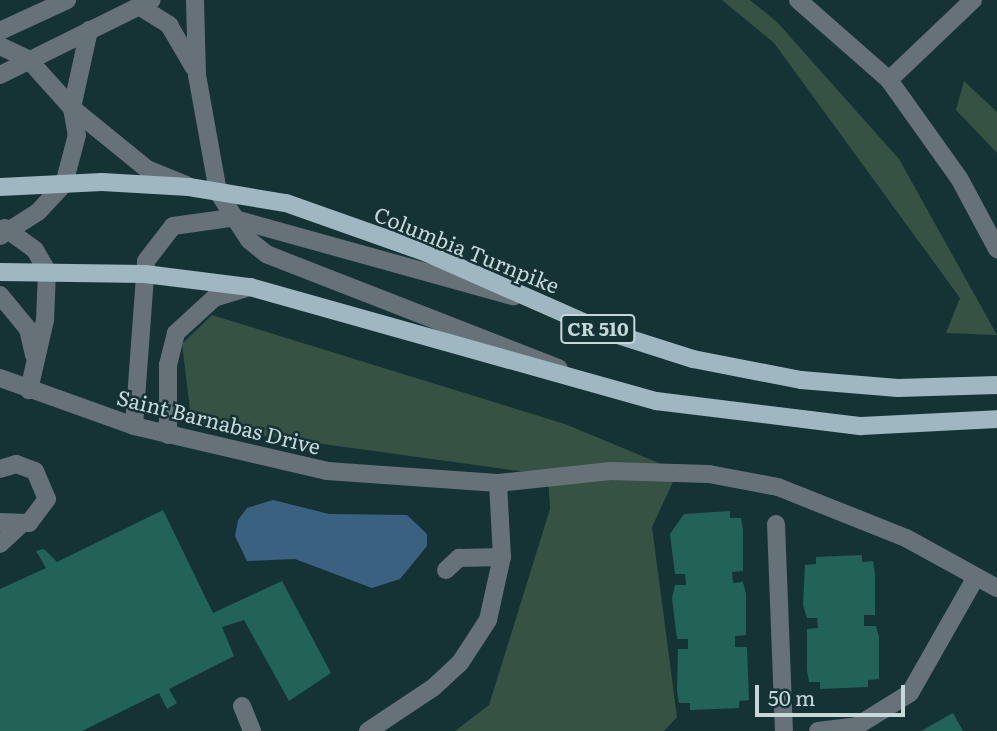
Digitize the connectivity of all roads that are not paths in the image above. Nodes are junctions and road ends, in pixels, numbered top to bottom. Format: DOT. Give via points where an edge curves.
graph roads {
  1 [pos="67,0"];
  2 [pos="195,0"];
  3 [pos="797,0"];
  4 [pos="972,0"];
  5 [pos="146,3"];
  6 [pos="89,30"];
  7 [pos="0,31"];
  8 [pos="0,46"];
  9 [pos="28,59"];
  10 [pos="0,75"];
  11 [pos="197,75"];
  12 [pos="889,80"];
  13 [pos="72,108"];
  14 [pos="64,184"];
  15 [pos="0,187"];
  16 [pos="189,187"];
  17 [pos="218,192"];
  18 [pos="231,218"];
  19 [pos="4,231"];
  20 [pos="997,249"];
  21 [pos="47,271"];
  22 [pos="0,272"];
  23 [pos="145,274"];
  24 [pos="250,287"];
  25 [pos="0,295"];
  26 [pos="534,300"];
  27 [pos="35,358"];
  28 [pos="0,378"];
  29 [pos="597,385"];
  30 [pos="997,385"];
  31 [pos="29,390"];
  32 [pos="997,419"];
  33 [pos="134,426"];
  34 [pos="168,435"];
  35 [pos="0,469"];
  36 [pos="498,483"];
  37 [pos="0,522"];
  38 [pos="776,524"];
  39 [pos="19,526"];
  40 [pos="0,544"];
  41 [pos="502,557"];
  42 [pos="446,570"];
  43 [pos="976,577"];
  44 [pos="997,588"];
  45 [pos="242,706"];
  46 [pos="858,729"];
  47 [pos="252,731"];
  48 [pos="368,731"];
  49 [pos="784,731"];
  50 [pos="818,731"];
  1 -- 7 [label="street"];
  2 -- 11 [label="street"];
  3 -- 12 [label="street"];
  4 -- 12 [label="street"];
  5 -- 6 [label="street"];
  5 -- 11 [label="street" via="169,25"];
  6 -- 9 [label="street"];
  6 -- 13 [label="street"];
  8 -- 9 [label="street"];
  9 -- 10 [label="street"];
  9 -- 13 [label="street"];
  11 -- 17 [label="street"];
  12 -- 20 [label="street" via="959,178"];
  13 -- 14 [label="street" via="75,158"];
  13 -- 16 [label="street" via="148,169"];
  14 -- 15 [label="main road, Columbia Turnpike / CR 510"];
  14 -- 16 [label="main road, Columbia Turnpike / CR 510"];
  14 -- 19 [label="street"];
  16 -- 17 [label="main road, Columbia Turnpike / CR 510"];
  17 -- 18 [label="street"];
  17 -- 26 [label="main road, Columbia Turnpike / CR 510" via="286,203"];
  18 -- 23 [label="street" via="173,226 156,242"];
  18 -- 26 [label="street" via="436,279"];
  18 -- 29 [label="street" via="266,254 479,332"];
  19 -- 21 [label="street"];
  21 -- 22 [label="main road, CR 510"];
  21 -- 23 [label="main road, CR 510"];
  21 -- 27 [label="street"];
  23 -- 24 [label="main road, CR 510"];
  23 -- 33 [label="street"];
  24 -- 29 [label="main road, CR 510"];
  24 -- 34 [label="street" via="214,298 176,333 168,365"];
  25 -- 27 [label="street" via="28,329"];
  26 -- 30 [label="main road, Columbia Turnpike / CR 510" via="693,359 801,380 898,388"];
  27 -- 31 [label="street"];
  28 -- 31 [label="street, Saint Barnabas Drive"];
  29 -- 32 [label="main road, CR 510" via="656,401 861,426"];
  31 -- 33 [label="street, Saint Barnabas Drive"];
  33 -- 34 [label="street, Saint Barnabas Drive"];
  34 -- 36 [label="street, Saint Barnabas Drive" via="327,471"];
  35 -- 39 [label="street" via="26,466 46,488 44,509"];
  36 -- 41 [label="street"];
  36 -- 43 [label="street, Saint Barnabas Drive" via="610,471 709,474 778,487 906,538"];
  37 -- 39 [label="street"];
  38 -- 49 [label="street"];
  39 -- 40 [label="street"];
  41 -- 42 [label="street" via="459,558"];
  41 -- 48 [label="street" via="488,620 460,663"];
  43 -- 44 [label="street, Saint Barnabas Drive"];
  43 -- 46 [label="street" via="910,693"];
  45 -- 47 [label="street"];
  46 -- 50 [label="street"];
}
